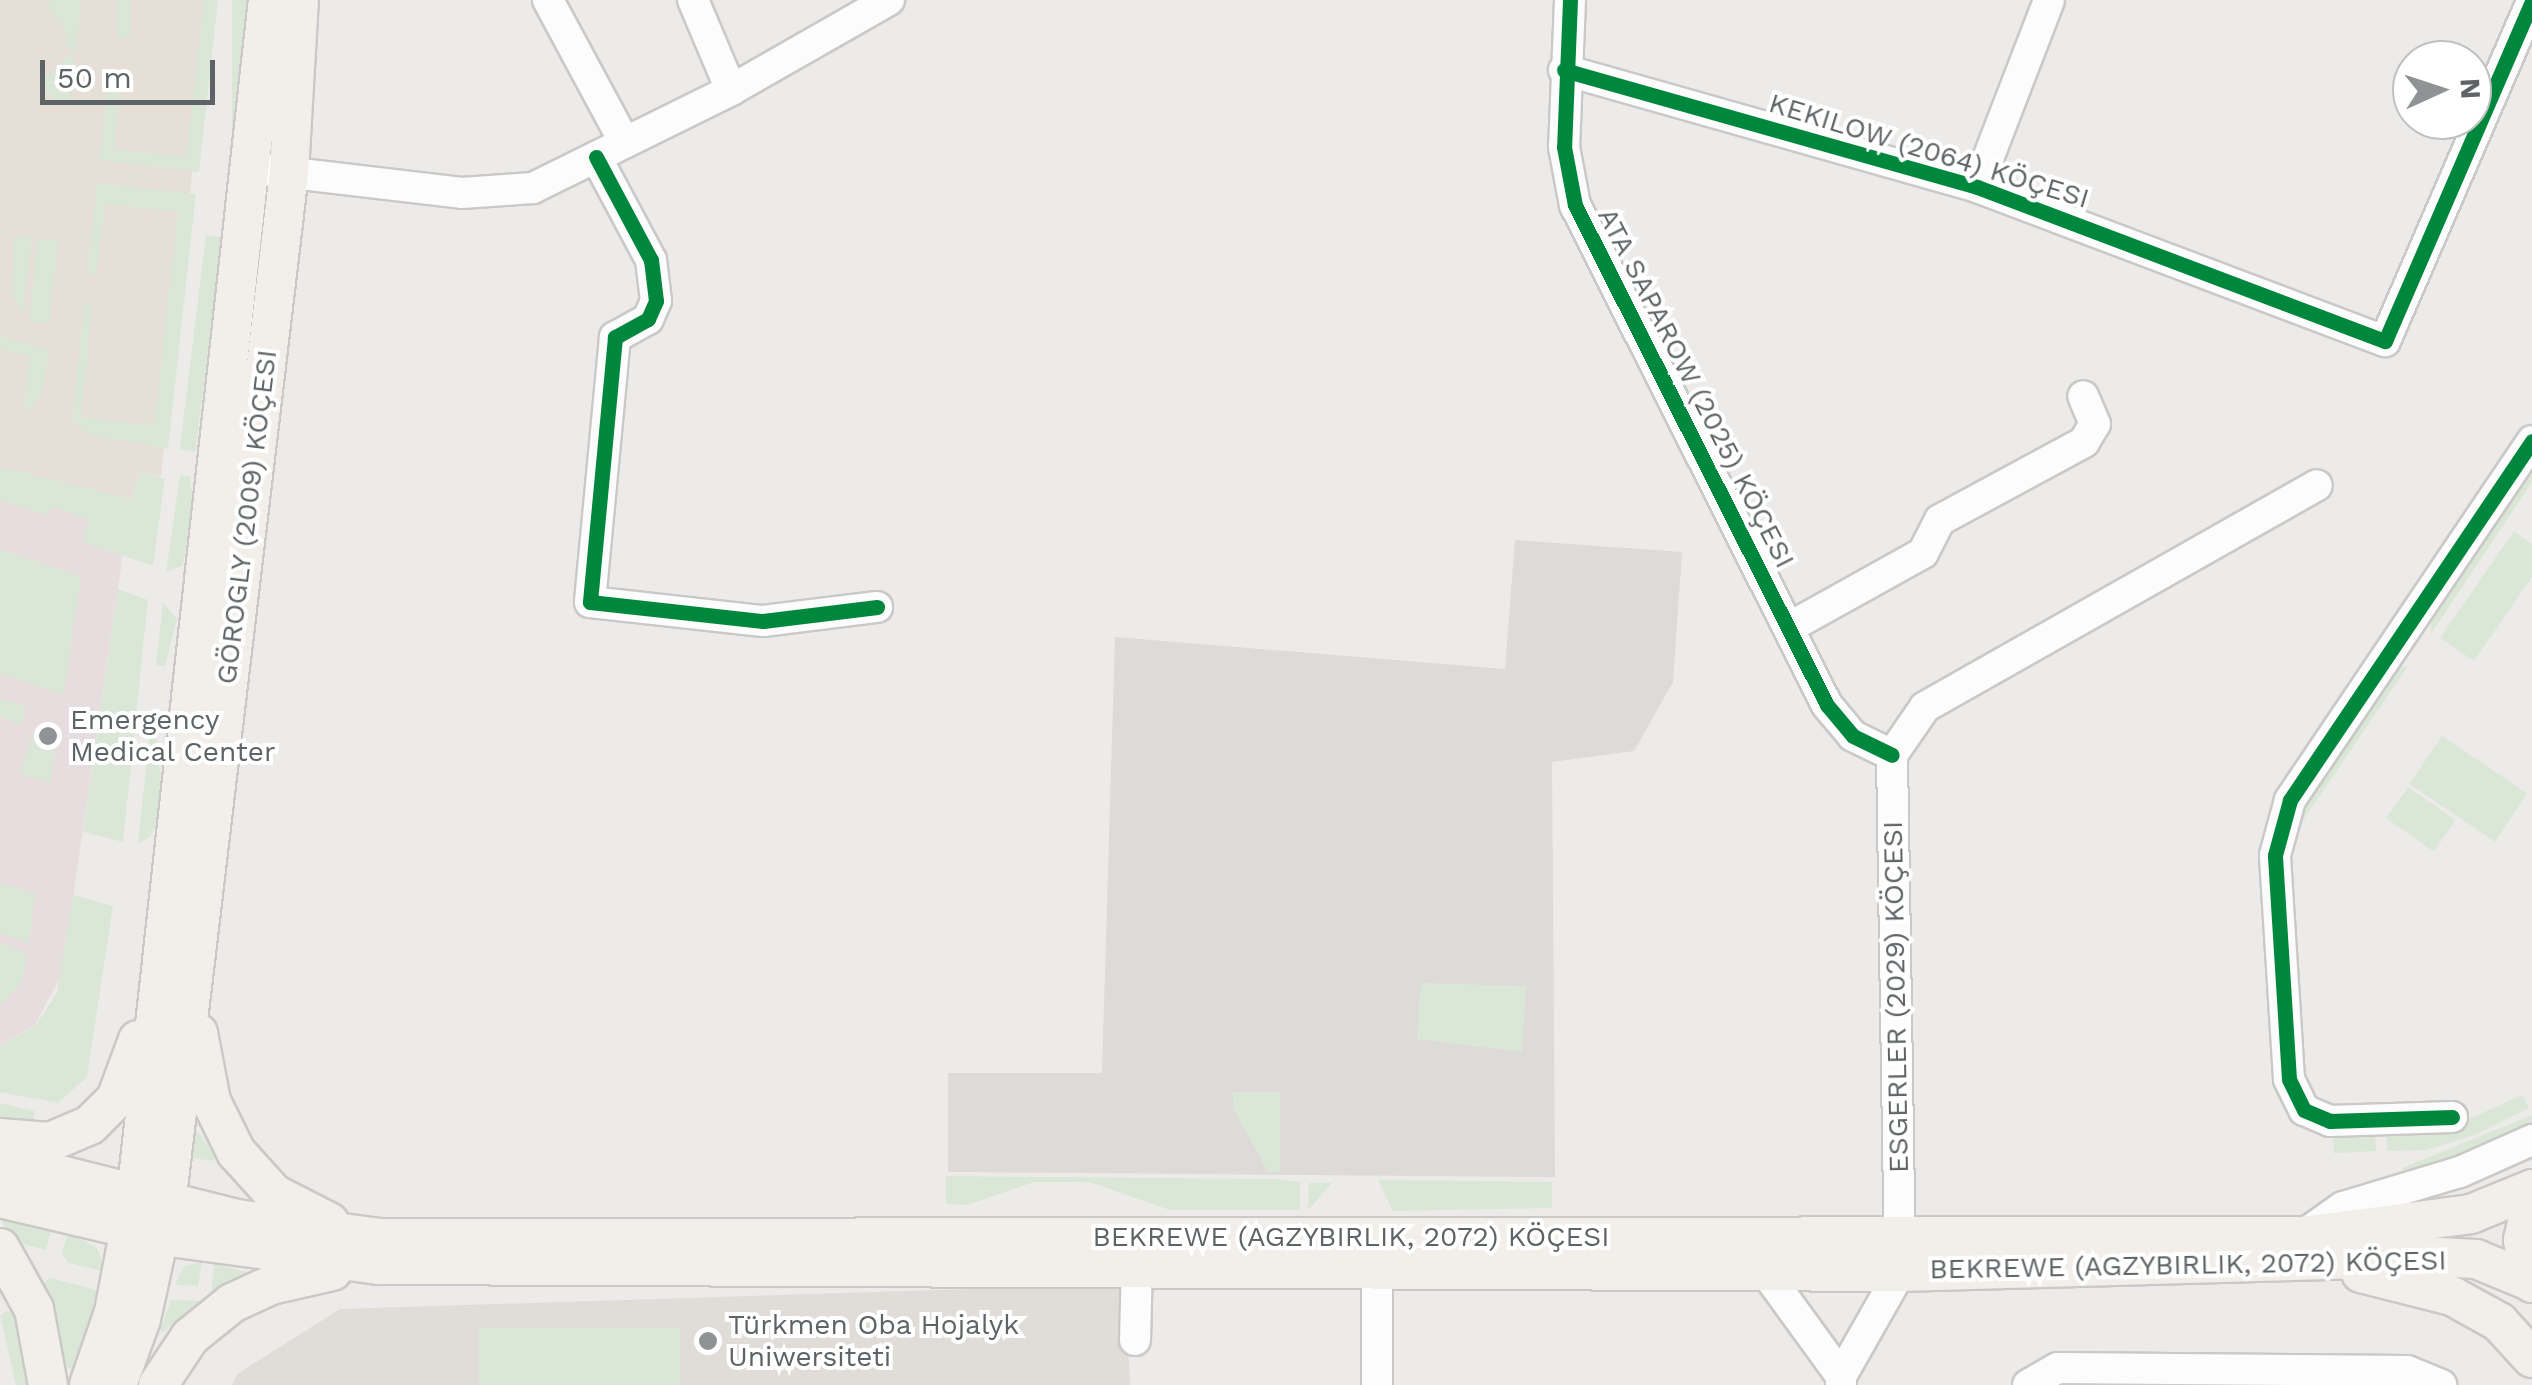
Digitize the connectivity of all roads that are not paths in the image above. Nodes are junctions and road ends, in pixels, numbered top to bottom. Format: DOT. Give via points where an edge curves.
graph roads {
  1 [pos="268,0"];
  2 [pos="299,0"];
  3 [pos="548,0"];
  4 [pos="693,0"];
  5 [pos="889,0"];
  6 [pos="1570,0"];
  7 [pos="2049,0"];
  8 [pos="2532,1"];
  9 [pos="1564,70"];
  10 [pos="732,90"];
  11 [pos="625,143"];
  12 [pos="596,157"];
  13 [pos="250,168"];
  14 [pos="288,172"];
  15 [pos="1976,187"];
  16 [pos="2083,396"];
  17 [pos="2532,441"];
  18 [pos="2317,485"];
  19 [pos="878,607"];
  20 [pos="1790,626"];
  21 [pos="1892,755"];
  22 [pos="175,971"];
  23 [pos="2452,1117"];
  24 [pos="0,1138"];
  25 [pos="2532,1140"];
  26 [pos="0,1160"];
  27 [pos="2532,1190"];
  28 [pos="0,1198"];
  29 [pos="2532,1201"];
  30 [pos="149,1216"];
  31 [pos="0,1248"];
  32 [pos="2304,1248"];
  33 [pos="379,1252"];
  34 [pos="1378,1253"];
  35 [pos="1900,1256"];
  36 [pos="1137,1265"];
  37 [pos="1764,1270"];
  38 [pos="2532,1282"];
  39 [pos="1135,1340"];
  40 [pos="2532,1358"];
  41 [pos="2264,1377"];
  42 [pos="1841,1380"];
  43 [pos="48,1385"];
  44 [pos="88,1385"];
  45 [pos="117,1385"];
  46 [pos="158,1385"];
  47 [pos="1377,1385"];
  48 [pos="2028,1385"];
  49 [pos="2441,1385"];
  1 -- 13 [label="main road, GÖROGLY (2009) KÖÇESI"];
  2 -- 14 [label="main road, GÖROGLY (2009) KÖÇESI"];
  3 -- 11 [label="street"];
  4 -- 10 [label="street"];
  5 -- 10 [label="street"];
  6 -- 9 [label="street, ATA SAPAROW (2025) KÖÇESI"];
  7 -- 15 [label="street"];
  8 -- 15 [label="street, KEKILOW (2064) KÖÇESI" via="2385,341"];
  9 -- 15 [label="street, KEKILOW (2064) KÖÇESI"];
  9 -- 20 [label="street, ATA SAPAROW (2025) KÖÇESI" via="1564,147 1574,205"];
  10 -- 11 [label="street"];
  11 -- 12 [label="street"];
  12 -- 14 [label="street" via="533,188 500,195"];
  12 -- 19 [label="street" via="651,260 656,283 648,320 615,338 590,602 763,621"];
  13 -- 14 [label="street"];
  13 -- 22 [label="main road, GÖROGLY (2009) KÖÇESI"];
  14 -- 22 [label="main road, GÖROGLY (2009) KÖÇESI"];
  16 -- 20 [label="street" via="2095,424 2084,442 1940,520 1923,553"];
  17 -- 23 [label="street" via="2290,800 2275,855 2289,1079 2304,1110 2330,1121"];
  18 -- 21 [label="street" via="1925,707"];
  20 -- 21 [label="street, ATA SAPAROW (2025) KÖÇESI" via="1827,705 1853,736"];
  21 -- 35 [label="street, ESGERLER (2029) KÖÇESI"];
  22 -- 24 [label="main road" via="103,1114 63,1139 36,1144"];
  22 -- 30 [label="main road, GÖROGLY (2009) KÖÇESI"];
  22 -- 33 [label="main road" via="202,1071 236,1152 287,1202"];
  25 -- 32 [label="street" via="2460,1172 2342,1207"];
  26 -- 30 [label="main road"];
  27 -- 32 [label="main road, BEKREWE (AGZYBIRLIK, 2072) KÖÇESI" via="2444,1220"];
  28 -- 30 [label="main road"];
  29 -- 38 [label="main road" via="2523,1240"];
  30 -- 33 [label="main road, BEKREWE (AGZYBIRLIK, 2072) KÖÇESI"];
  30 -- 44 [label="main road, GÖROGLY (2009) KÖÇESI"];
  30 -- 45 [label="main road, GÖROGLY (2009) KÖÇESI"];
  31 -- 43 [label="main road" via="34,1309"];
  32 -- 35 [label="main road, BEKREWE (AGZYBIRLIK, 2072) KÖÇESI"];
  32 -- 38 [label="main road, BEKREWE (AGZYBIRLIK, 2072) KÖÇESI" via="2476,1259"];
  32 -- 40 [label="main road" via="2452,1296 2499,1322"];
  33 -- 34 [label="main road, BEKREWE (AGZYBIRLIK, 2072) KÖÇESI"];
  33 -- 36 [label="main road, BEKREWE (AGZYBIRLIK, 2072) KÖÇESI"];
  33 -- 46 [label="main road" via="232,1302 190,1337"];
  34 -- 35 [label="main road, BEKREWE (AGZYBIRLIK, 2072) KÖÇESI"];
  34 -- 36 [label="main road, BEKREWE (AGZYBIRLIK, 2072) KÖÇESI"];
  34 -- 37 [label="main road, BEKREWE (AGZYBIRLIK, 2072) KÖÇESI"];
  34 -- 47 [label="street"];
  35 -- 37 [label="main road, BEKREWE (AGZYBIRLIK, 2072) KÖÇESI"];
  35 -- 42 [label="street, BEKREWE (AGZYBIRLIK, 2072) KÖÇESI"];
  36 -- 39 [label="street"];
  37 -- 42 [label="street"];
  41 -- 48 [label="street" via="2058,1368"];
  41 -- 49 [label="street" via="2408,1371"];
}
